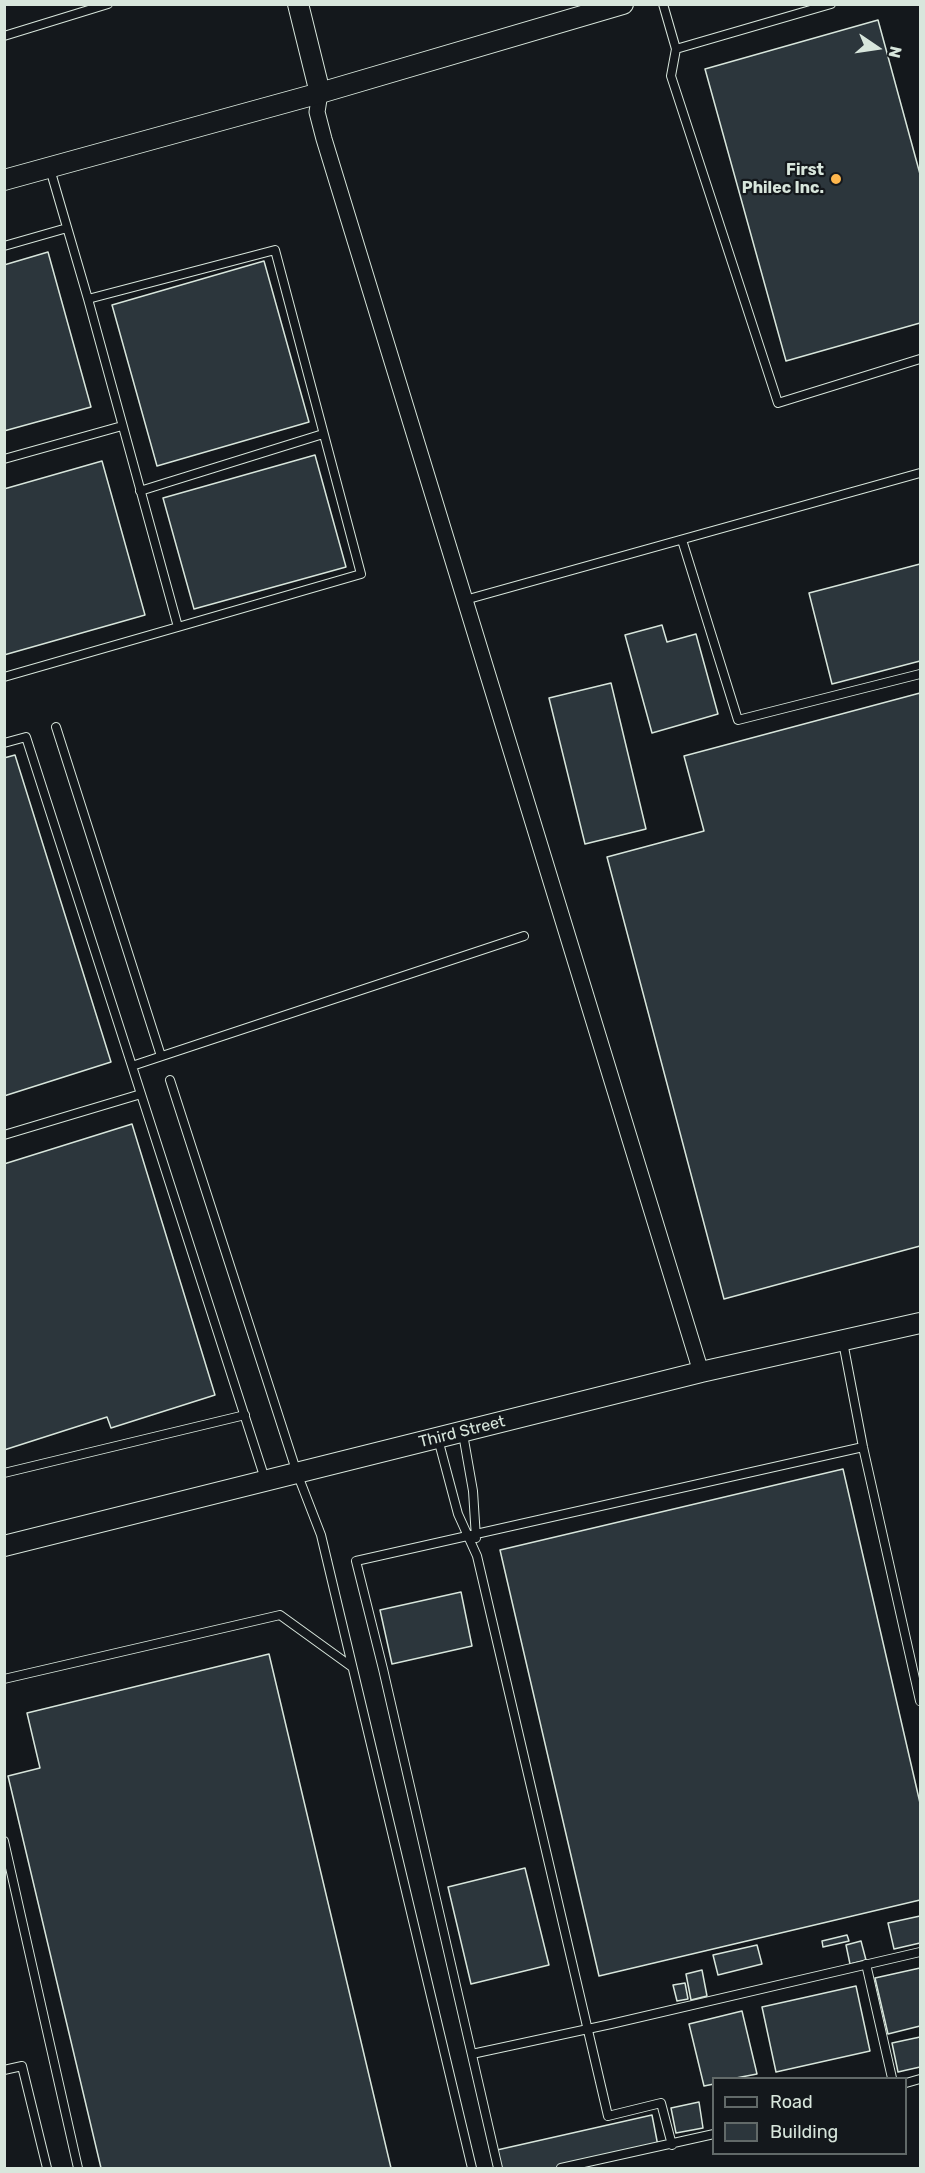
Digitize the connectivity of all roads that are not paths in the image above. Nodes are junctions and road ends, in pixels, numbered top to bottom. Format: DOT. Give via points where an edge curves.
graph roads {
  1 [pos="108,4"];
  2 [pos="298,4"];
  3 [pos="623,4"];
  4 [pos="663,4"];
  5 [pos="831,4"];
  6 [pos="4,36"];
  7 [pos="676,49"];
  8 [pos="320,93"];
  9 [pos="50,168"];
  10 [pos="4,180"];
  11 [pos="67,228"];
  12 [pos="4,246"];
  13 [pos="88,299"];
  14 [pos="921,358"];
  15 [pos="122,426"];
  16 [pos="323,434"];
  17 [pos="4,459"];
  18 [pos="921,473"];
  19 [pos="140,491"];
  20 [pos="682,540"];
  21 [pos="465,600"];
  22 [pos="178,627"];
  23 [pos="921,674"];
  24 [pos="4,677"];
  25 [pos="56,727"];
  26 [pos="4,743"];
  27 [pos="524,936"];
  28 [pos="161,1056"];
  29 [pos="132,1066"];
  30 [pos="170,1080"];
  31 [pos="141,1095"];
  32 [pos="4,1135"];
  33 [pos="921,1323"];
  34 [pos="842,1340"];
  35 [pos="701,1372"];
  36 [pos="244,1415"];
  37 [pos="462,1431"];
  38 [pos="438,1438"];
  39 [pos="863,1448"];
  40 [pos="4,1473"];
  41 [pos="297,1473"];
  42 [pos="266,1481"];
  43 [pos="472,1535"];
  44 [pos="4,1546"];
  45 [pos="352,1667"];
  46 [pos="4,1679"];
  47 [pos="921,1701"];
  48 [pos="4,1841"];
  49 [pos="921,1952"];
  50 [pos="866,1964"];
  51 [pos="588,2030"];
  52 [pos="472,2054"];
  53 [pos="4,2070"];
  54 [pos="892,2077"];
  55 [pos="712,2135"];
  56 [pos="672,2145"];
  57 [pos="47,2169"];
  58 [pos="78,2169"];
  59 [pos="472,2169"];
  60 [pos="498,2169"];
  61 [pos="561,2169"];
  1 -- 6 [label="lane"];
  2 -- 8 [label="street"];
  3 -- 8 [label="street"];
  4 -- 7 [label="lane"];
  5 -- 7 [label="lane"];
  7 -- 14 [label="lane" via="671,76 778,403"];
  8 -- 9 [label="street"];
  8 -- 21 [label="street" via="317,112 322,130"];
  9 -- 10 [label="street"];
  9 -- 11 [label="lane"];
  11 -- 12 [label="lane"];
  11 -- 13 [label="lane"];
  13 -- 15 [label="lane"];
  13 -- 16 [label="lane" via="275,250"];
  15 -- 17 [label="lane"];
  15 -- 19 [label="lane"];
  16 -- 19 [label="lane"];
  16 -- 22 [label="lane" via="361,574"];
  18 -- 20 [label="lane"];
  19 -- 22 [label="lane"];
  20 -- 21 [label="lane"];
  20 -- 23 [label="lane" via="738,720"];
  21 -- 35 [label="street"];
  22 -- 24 [label="lane"];
  25 -- 28 [label="lane"];
  26 -- 29 [label="lane" via="26,736"];
  27 -- 28 [label="lane"];
  28 -- 29 [label="lane"];
  29 -- 31 [label="lane"];
  30 -- 41 [label="lane"];
  31 -- 32 [label="lane"];
  31 -- 36 [label="lane"];
  33 -- 34 [label="street, Third Street"];
  34 -- 35 [label="street, Third Street"];
  34 -- 39 [label="lane"];
  35 -- 37 [label="street, Third Street"];
  36 -- 40 [label="lane"];
  36 -- 42 [label="lane"];
  37 -- 38 [label="street, Third Street"];
  37 -- 43 [label="lane" via="473,1491"];
  38 -- 41 [label="street, Third Street"];
  38 -- 43 [label="lane" via="458,1514"];
  39 -- 43 [label="lane"];
  39 -- 47 [label="lane"];
  41 -- 42 [label="street, Third Street"];
  41 -- 45 [label="lane" via="321,1535"];
  42 -- 44 [label="street, Third Street"];
  43 -- 51 [label="lane"];
  43 -- 52 [label="lane" via="356,1561"];
  45 -- 46 [label="lane" via="280,1616"];
  45 -- 59 [label="lane"];
  48 -- 58 [label="lane"];
  49 -- 50 [label="lane"];
  50 -- 51 [label="lane"];
  50 -- 54 [label="lane"];
  51 -- 52 [label="lane"];
  51 -- 56 [label="lane" via="608,2116 661,2103"];
  52 -- 60 [label="lane"];
  53 -- 57 [label="lane" via="22,2066"];
  55 -- 56 [label="lane"];
  56 -- 61 [label="lane"];
}
